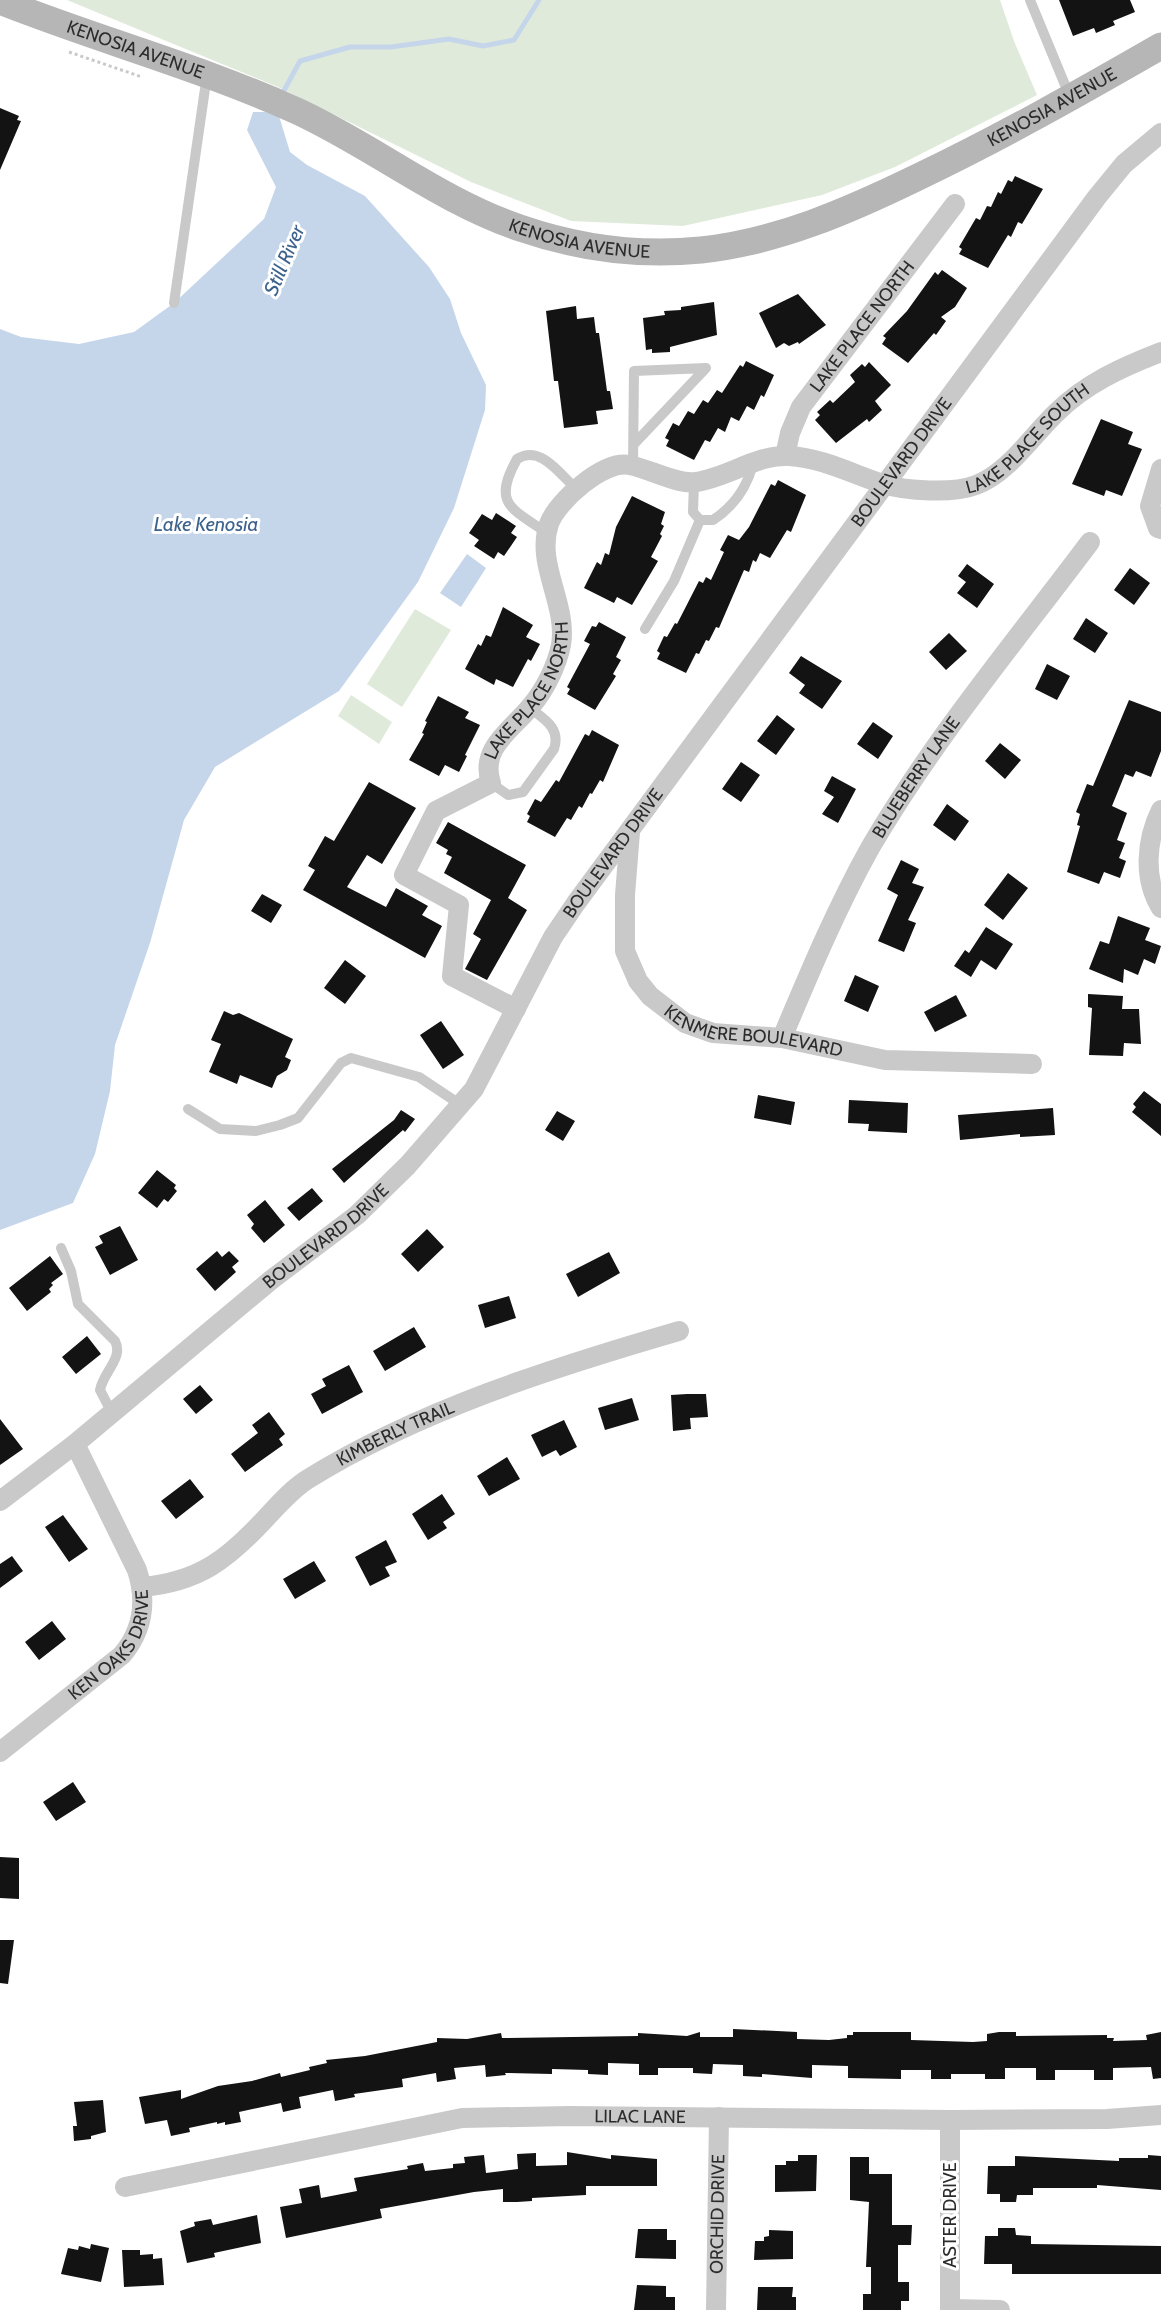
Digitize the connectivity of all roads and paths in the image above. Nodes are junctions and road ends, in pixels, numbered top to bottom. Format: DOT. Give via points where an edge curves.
graph roads {
  1 [pos="1030,0"];
  2 [pos="0,1"];
  3 [pos="1161,45"];
  4 [pos="207,75"];
  5 [pos="1070,97"];
  6 [pos="1161,133"];
  7 [pos="955,204"];
  8 [pos="174,303"];
  9 [pos="1161,352"];
  10 [pos="634,444"];
  11 [pos="785,456"];
  12 [pos="753,464"];
  13 [pos="633,466"];
  14 [pos="1161,469"];
  15 [pos="694,483"];
  16 [pos="885,484"];
  17 [pos="576,489"];
  18 [pos="700,520"];
  19 [pos="1161,529"];
  20 [pos="547,533"];
  21 [pos="1090,542"];
  22 [pos="645,629"];
  23 [pos="530,708"];
  24 [pos="491,783"];
  25 [pos="1159,819"];
  26 [pos="630,832"];
  27 [pos="1161,908"];
  28 [pos="516,1009"];
  29 [pos="782,1038"];
  30 [pos="1032,1064"];
  31 [pos="461,1104"];
  32 [pos="188,1109"];
  33 [pos="61,1248"];
  34 [pos="679,1331"];
  35 [pos="112,1413"];
  36 [pos="75,1444"];
  37 [pos="0,1501"];
  38 [pos="142,1587"];
  39 [pos="0,1752"];
  40 [pos="1161,2115"];
  41 [pos="719,2117"];
  42 [pos="950,2120"];
  43 [pos="125,2187"];
  44 [pos="716,2310"];
  45 [pos="950,2310"];
  46 [pos="1000,2310"];
  1 -- 5 [label="lane"];
  2 -- 4 [label="street, KENOSIA AVENUE"];
  3 -- 5 [label="street, KENOSIA AVENUE"];
  4 -- 5 [label="street, KENOSIA AVENUE" via="301,113 452,198 519,228 592,246 664,252 742,243 832,216 950,162"];
  4 -- 8 [label="lane"];
  6 -- 16 [label="street, BOULEVARD DRIVE" via="1110,180"];
  7 -- 11 [label="street, LAKE PLACE NORTH" via="801,407"];
  9 -- 16 [label="street, LAKE PLACE SOUTH" via="1089,385 1006,465 976,485 942,491"];
  10 -- 10 [label="lane" via="634,371 706,368 698,376"];
  10 -- 13 [label="lane"];
  11 -- 12 [label="street"];
  11 -- 16 [label="street" via="833,465"];
  12 -- 15 [label="street"];
  12 -- 18 [label="lane" via="748,481 734,501 713,520"];
  13 -- 15 [label="street, LAKE PLACE NORTH"];
  13 -- 17 [label="street, LAKE PLACE NORTH" via="616,466"];
  14 -- 19 [label="street" via="1150,506"];
  15 -- 18 [label="lane" via="692,508"];
  16 -- 26 [label="street, BOULEVARD DRIVE"];
  17 -- 20 [label="street, LAKE PLACE NORTH" via="556,510"];
  17 -- 20 [label="lane" via="542,457 530,454 517,459 506,478 507,500"];
  18 -- 22 [label="lane" via="674,581"];
  20 -- 23 [label="street, LAKE PLACE NORTH" via="547,558 562,626 561,644 548,680"];
  21 -- 29 [label="street, BLUEBERRY LANE" via="892,812 837,915"];
  23 -- 24 [label="street, LAKE PLACE NORTH" via="490,754 487,769"];
  23 -- 24 [label="lane" via="553,726 557,741 554,749 523,792 508,795"];
  24 -- 28 [label="street, LAKE PLACE NORTH" via="435,811 404,875 459,905 452,976"];
  25 -- 27 [label="street" via="1147,866"];
  26 -- 28 [label="street, BOULEVARD DRIVE" via="553,937"];
  26 -- 29 [label="street, KENMERE BOULEVARD" via="624,932 626,951 639,981 658,1005 698,1029"];
  28 -- 31 [label="street, BOULEVARD DRIVE" via="491,1061"];
  29 -- 30 [label="street, KENMERE BOULEVARD" via="885,1060"];
  31 -- 32 [label="lane" via="419,1077 351,1058 341,1063 298,1118 280,1125 256,1131 220,1129"];
  31 -- 35 [label="street, BOULEVARD DRIVE" via="372,1202 271,1280"];
  33 -- 35 [label="lane" via="78,1304 119,1348 100,1390"];
  34 -- 38 [label="street, KIMBERLY TRAIL" via="568,1364 391,1435 307,1479 232,1553 205,1571 190,1578"];
  35 -- 36 [label="street, BOULEVARD DRIVE"];
  36 -- 37 [label="street, BOULEVARD DRIVE"];
  36 -- 38 [label="street, KEN OAKS DRIVE"];
  38 -- 39 [label="street, KEN OAKS DRIVE" via="144,1598 131,1645"];
  40 -- 42 [label="street, LILAC LANE"];
  41 -- 42 [label="street, LILAC LANE"];
  41 -- 43 [label="street, LILAC LANE" via="462,2118"];
  41 -- 44 [label="street, ORCHID DRIVE"];
  42 -- 45 [label="street, ASTER DRIVE"];
  45 -- 46 [label="street"];
}
